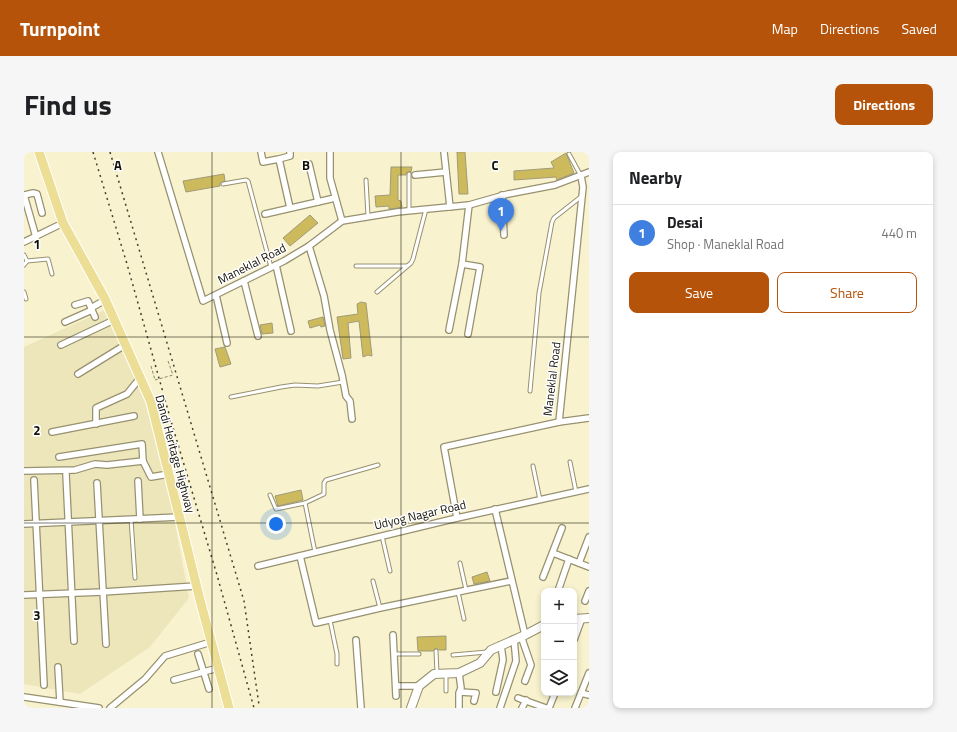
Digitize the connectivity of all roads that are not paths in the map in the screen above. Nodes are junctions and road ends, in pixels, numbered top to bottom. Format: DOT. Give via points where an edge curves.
graph roads {
  1 [pos="39,152"];
  2 [pos="158,152"];
  3 [pos="261,152"];
  4 [pos="290,152"];
  5 [pos="330,152"];
  6 [pos="444,152"];
  7 [pos="569,154"];
  8 [pos="279,160"];
  9 [pos="309,164"];
  10 [pos="446,172"];
  11 [pos="589,172"];
  12 [pos="409,174"];
  13 [pos="415,176"];
  14 [pos="581,176"];
  15 [pos="366,180"];
  16 [pos="223,184"];
  17 [pos="24,195"];
  18 [pos="502,195"];
  19 [pos="582,196"];
  20 [pos="336,198"];
  21 [pos="318,202"];
  22 [pos="469,204"];
  23 [pos="450,207"];
  24 [pos="290,208"];
  25 [pos="426,209"];
  26 [pos="409,211"];
  27 [pos="42,213"];
  28 [pos="265,214"];
  29 [pos="368,216"];
  30 [pos="342,221"];
  31 [pos="63,223"];
  32 [pos="36,236"];
  33 [pos="504,236"];
  34 [pos="24,242"];
  35 [pos="309,246"];
  36 [pos="24,254"];
  37 [pos="27,261"];
  38 [pos="462,264"];
  39 [pos="24,265"];
  40 [pos="273,266"];
  41 [pos="356,266"];
  42 [pos="407,266"];
  43 [pos="52,274"];
  44 [pos="244,281"];
  45 [pos="24,292"];
  46 [pos="377,292"];
  47 [pos="216,295"];
  48 [pos="26,299"];
  49 [pos="105,300"];
  50 [pos="76,305"];
  51 [pos="92,309"];
  52 [pos="95,317"];
  53 [pos="114,320"];
  54 [pos="65,322"];
  55 [pos="448,330"];
  56 [pos="291,331"];
  57 [pos="468,334"];
  58 [pos="258,336"];
  59 [pos="227,343"];
  60 [pos="61,345"];
  61 [pos="125,345"];
  62 [pos="78,374"];
  63 [pos="140,378"];
  64 [pos="343,382"];
  65 [pos="530,391"];
  66 [pos="231,398"];
  67 [pos="134,416"];
  68 [pos="589,418"];
  69 [pos="352,419"];
  70 [pos="559,422"];
  71 [pos="96,424"];
  72 [pos="52,432"];
  73 [pos="59,456"];
  74 [pos="143,461"];
  75 [pos="570,462"];
  76 [pos="378,465"];
  77 [pos="533,466"];
  78 [pos="24,472"];
  79 [pos="66,474"];
  80 [pos="169,474"];
  81 [pos="34,480"];
  82 [pos="138,481"];
  83 [pos="97,483"];
  84 [pos="589,490"];
  85 [pos="576,492"];
  86 [pos="270,495"];
  87 [pos="540,500"];
  88 [pos="305,503"];
  89 [pos="495,509"];
  90 [pos="179,517"];
  91 [pos="457,518"];
  92 [pos="131,519"];
  93 [pos="140,519"];
  94 [pos="98,521"];
  95 [pos="68,522"];
  96 [pos="36,523"];
  97 [pos="24,524"];
  98 [pos="562,528"];
  99 [pos="382,536"];
  100 [pos="589,536"];
  101 [pos="315,552"];
  102 [pos="553,553"];
  103 [pos="300,556"];
  104 [pos="569,559"];
  105 [pos="460,563"];
  106 [pos="579,563"];
  107 [pos="258,566"];
  108 [pos="589,567"];
  109 [pos="390,571"];
  110 [pos="543,577"];
  111 [pos="135,578"];
  112 [pos="373,581"];
  113 [pos="511,581"];
  114 [pos="196,586"];
  115 [pos="559,588"];
  116 [pos="466,590"];
  117 [pos="589,591"];
  118 [pos="103,592"];
  119 [pos="458,592"];
  120 [pos="72,593"];
  121 [pos="40,594"];
  122 [pos="24,595"];
  123 [pos="585,601"];
  124 [pos="380,608"];
  125 [pos="464,619"];
  126 [pos="582,619"];
  127 [pos="330,620"];
  128 [pos="541,626"];
  129 [pos="577,632"];
  130 [pos="394,636"];
  131 [pos="520,637"];
  132 [pos="356,640"];
  133 [pos="74,641"];
  134 [pos="211,642"];
  135 [pos="106,644"];
  136 [pos="501,645"];
  137 [pos="436,651"];
  138 [pos="488,652"];
  139 [pos="198,654"];
  140 [pos="394,654"];
  141 [pos="419,654"];
  142 [pos="453,655"];
  143 [pos="337,664"];
  144 [pos="58,667"];
  145 [pos="218,668"];
  146 [pos="204,672"];
  147 [pos="446,673"];
  148 [pos="459,673"];
  149 [pos="589,673"];
  150 [pos="437,674"];
  151 [pos="174,680"];
  152 [pos="525,681"];
  153 [pos="44,685"];
  154 [pos="396,686"];
  155 [pos="419,686"];
  156 [pos="208,689"];
  157 [pos="446,691"];
  158 [pos="460,692"];
  159 [pos="496,692"];
  160 [pos="581,693"];
  161 [pos="589,695"];
  162 [pos="396,696"];
  163 [pos="554,696"];
  164 [pos="24,697"];
  165 [pos="518,698"];
  166 [pos="526,700"];
  167 [pos="60,702"];
  168 [pos="474,702"];
  169 [pos="99,708"];
  170 [pos="110,708"];
  171 [pos="229,708"];
  172 [pos="362,708"];
  173 [pos="411,708"];
  174 [pos="459,708"];
  175 [pos="500,708"];
  176 [pos="522,708"];
  177 [pos="548,708"];
  178 [pos="576,708"];
  1 -- 31 [label="highway, Dandi Heritage Highway"];
  2 -- 47 [label="street, Maneklal Road" via="203,301"];
  3 -- 8 [label="street" via="263,162"];
  4 -- 8 [label="street" via="290,156"];
  5 -- 20 [label="street" via="330,178"];
  6 -- 10 [label="street"];
  7 -- 14 [label="lane"];
  8 -- 24 [label="street"];
  9 -- 21 [label="street"];
  10 -- 13 [label="street"];
  10 -- 23 [label="street"];
  11 -- 14 [label="street, Maneklal Road"];
  12 -- 26 [label="lane"];
  14 -- 18 [label="street, Maneklal Road" via="556,185"];
  14 -- 19 [label="street, Maneklal Road"];
  15 -- 29 [label="lane"];
  16 -- 40 [label="lane" via="248,181"];
  17 -- 27 [label="street" via="37,194"];
  17 -- 32 [label="street"];
  18 -- 22 [label="street, Maneklal Road"];
  18 -- 33 [label="street"];
  19 -- 65 [label="lane" via="552,222 539,293"];
  19 -- 70 [label="street, Maneklal Road"];
  20 -- 21 [label="street"];
  20 -- 30 [label="street"];
  21 -- 24 [label="street"];
  22 -- 23 [label="street, Maneklal Road"];
  22 -- 38 [label="street"];
  23 -- 25 [label="street, Maneklal Road"];
  24 -- 28 [label="street"];
  25 -- 26 [label="street, Maneklal Road"];
  25 -- 42 [label="lane" via="413,259"];
  26 -- 29 [label="street, Maneklal Road"];
  29 -- 30 [label="street, Maneklal Road"];
  30 -- 35 [label="street, Maneklal Road"];
  31 -- 32 [label="street"];
  31 -- 49 [label="highway, Dandi Heritage Highway"];
  32 -- 34 [label="street"];
  35 -- 40 [label="street, Maneklal Road"];
  35 -- 64 [label="street" via="324,296"];
  36 -- 37 [label="lane"];
  37 -- 39 [label="lane"];
  37 -- 43 [label="lane" via="48,259"];
  38 -- 55 [label="street"];
  38 -- 57 [label="street" via="480,268"];
  40 -- 44 [label="street, Maneklal Road"];
  40 -- 56 [label="street"];
  41 -- 42 [label="lane"];
  42 -- 46 [label="lane"];
  44 -- 47 [label="street, Maneklal Road"];
  44 -- 58 [label="street"];
  45 -- 48 [label="lane"];
  47 -- 59 [label="street"];
  49 -- 51 [label="street"];
  49 -- 53 [label="highway, Dandi Heritage Highway"];
  50 -- 51 [label="street" via="88,301"];
  51 -- 52 [label="street"];
  51 -- 54 [label="street"];
  53 -- 60 [label="street"];
  53 -- 61 [label="highway, Dandi Heritage Highway"];
  61 -- 62 [label="street"];
  61 -- 63 [label="highway, Dandi Heritage Highway"];
  63 -- 71 [label="street" via="127,394 96,408"];
  63 -- 80 [label="highway, Dandi Heritage Highway" via="151,402"];
  64 -- 66 [label="lane" via="318,386 295,385"];
  64 -- 69 [label="street" via="346,396 350,401"];
  67 -- 71 [label="street"];
  68 -- 70 [label="street"];
  70 -- 91 [label="street, Maneklal Road" via="444,447"];
  71 -- 72 [label="street"];
  73 -- 74 [label="street" via="142,444"];
  74 -- 78 [label="street" via="95,464 74,470"];
  74 -- 80 [label="street" via="151,476"];
  75 -- 85 [label="lane"];
  76 -- 88 [label="lane" via="326,480 322,495"];
  77 -- 87 [label="lane"];
  79 -- 95 [label="street"];
  80 -- 90 [label="highway, Dandi Heritage Highway"];
  81 -- 96 [label="street"];
  82 -- 93 [label="street"];
  83 -- 94 [label="street"];
  84 -- 85 [label="street, Udyog Nagar Road"];
  85 -- 87 [label="street, Udyog Nagar Road"];
  86 -- 88 [label="lane" via="276,508"];
  87 -- 89 [label="street, Udyog Nagar Road"];
  88 -- 101 [label="lane"];
  89 -- 91 [label="street, Udyog Nagar Road"];
  89 -- 113 [label="street"];
  90 -- 93 [label="street"];
  90 -- 114 [label="highway, Dandi Heritage Highway"];
  91 -- 99 [label="street, Udyog Nagar Road"];
  92 -- 93 [label="street"];
  92 -- 94 [label="street"];
  92 -- 111 [label="lane"];
  94 -- 95 [label="street"];
  94 -- 118 [label="street"];
  95 -- 96 [label="street"];
  95 -- 120 [label="street"];
  96 -- 97 [label="street"];
  96 -- 121 [label="street"];
  98 -- 102 [label="street"];
  99 -- 101 [label="street, Udyog Nagar Road"];
  99 -- 109 [label="lane"];
  100 -- 106 [label="street"];
  101 -- 103 [label="street, Udyog Nagar Road"];
  102 -- 104 [label="street"];
  102 -- 110 [label="street"];
  103 -- 107 [label="street, Udyog Nagar Road"];
  103 -- 127 [label="street" via="316,623"];
  104 -- 106 [label="street"];
  104 -- 115 [label="street"];
  105 -- 116 [label="lane"];
  106 -- 108 [label="street"];
  112 -- 124 [label="lane"];
  113 -- 116 [label="street"];
  113 -- 131 [label="street"];
  114 -- 118 [label="street"];
  114 -- 134 [label="highway, Dandi Heritage Highway"];
  116 -- 119 [label="street"];
  117 -- 123 [label="street"];
  118 -- 120 [label="street"];
  118 -- 135 [label="street"];
  119 -- 124 [label="street"];
  119 -- 125 [label="lane"];
  120 -- 121 [label="street"];
  120 -- 133 [label="street"];
  121 -- 122 [label="street"];
  121 -- 153 [label="street"];
  124 -- 127 [label="street"];
  126 -- 129 [label="street"];
  127 -- 143 [label="lane"];
  128 -- 131 [label="main road"];
  130 -- 140 [label="street"];
  131 -- 136 [label="main road"];
  131 -- 152 [label="street" via="531,665"];
  131 -- 175 [label="street" via="516,661"];
  132 -- 172 [label="street"];
  134 -- 145 [label="highway, Dandi Heritage Highway"];
  134 -- 170 [label="street" via="166,656"];
  136 -- 138 [label="main road"];
  136 -- 159 [label="street" via="503,660"];
  137 -- 150 [label="lane"];
  138 -- 142 [label="lane"];
  138 -- 148 [label="main road" via="480,663"];
  139 -- 146 [label="street"];
  140 -- 141 [label="lane"];
  140 -- 154 [label="street"];
  144 -- 167 [label="street"];
  145 -- 146 [label="street"];
  145 -- 171 [label="highway, Dandi Heritage Highway"];
  146 -- 151 [label="street"];
  146 -- 156 [label="street"];
  147 -- 148 [label="main road"];
  147 -- 150 [label="main road"];
  147 -- 157 [label="lane"];
  148 -- 158 [label="street"];
  149 -- 160 [label="street"];
  150 -- 155 [label="main road"];
  154 -- 155 [label="street"];
  154 -- 162 [label="street"];
  155 -- 173 [label="main road"];
  158 -- 168 [label="street" via="476,693"];
  158 -- 174 [label="street"];
  160 -- 161 [label="street"];
  160 -- 178 [label="street"];
  163 -- 177 [label="street"];
  164 -- 167 [label="street"];
  165 -- 166 [label="street"];
  166 -- 176 [label="street"];
  166 -- 177 [label="street"];
  167 -- 169 [label="street"];
}
